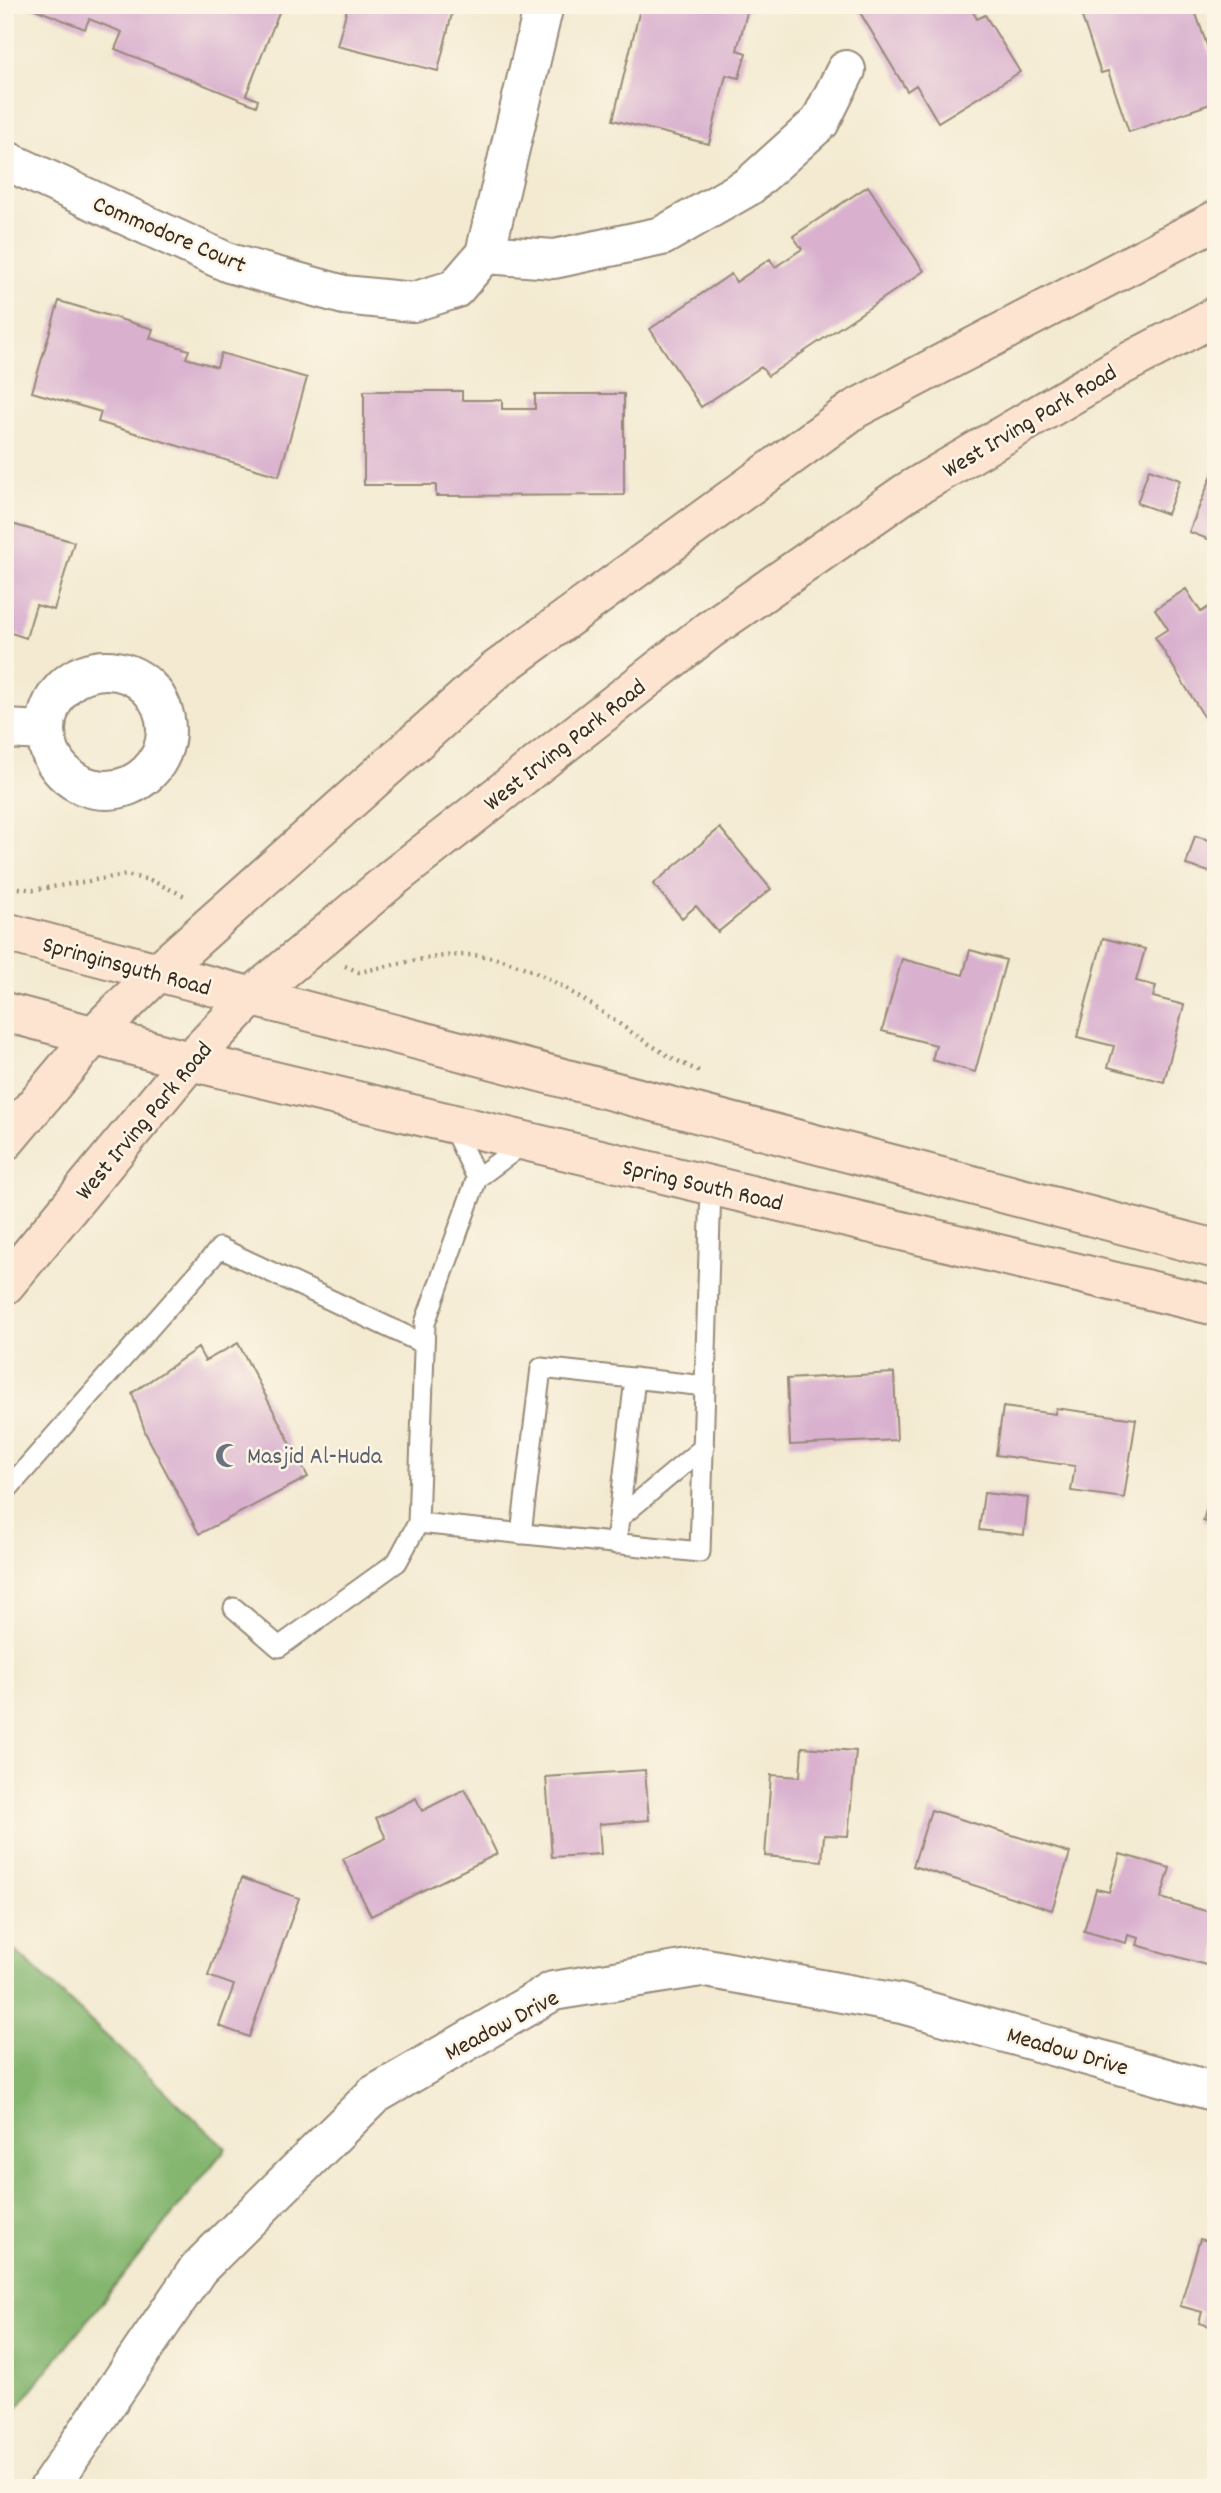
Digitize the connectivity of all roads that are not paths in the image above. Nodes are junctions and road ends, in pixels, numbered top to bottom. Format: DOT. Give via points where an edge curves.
graph roads {
  1 [pos="544,5"];
  2 [pos="846,70"];
  3 [pos="5,160"];
  4 [pos="1216,220"];
  5 [pos="485,254"];
  6 [pos="1216,316"];
  7 [pos="5,729"];
  8 [pos="45,731"];
  9 [pos="5,932"];
  10 [pos="156,973"];
  11 [pos="250,998"];
  12 [pos="5,1012"];
  13 [pos="93,1035"];
  14 [pos="190,1061"];
  15 [pos="451,1124"];
  16 [pos="5,1141"];
  17 [pos="526,1142"];
  18 [pos="477,1178"];
  19 [pos="712,1186"];
  20 [pos="1216,1249"];
  21 [pos="5,1285"];
  22 [pos="1216,1306"];
  23 [pos="424,1344"];
  24 [pos="635,1378"];
  25 [pos="705,1386"];
  26 [pos="704,1447"];
  27 [pos="5,1492"];
  28 [pos="619,1518"];
  29 [pos="418,1523"];
  30 [pos="521,1534"];
  31 [pos="616,1544"];
  32 [pos="234,1608"];
  33 [pos="1216,2092"];
  34 [pos="49,2488"];
  1 -- 5 [label="street, Commodore Court"];
  2 -- 5 [label="street" via="820,122 749,186 662,236 554,259"];
  3 -- 5 [label="street, Commodore Court" via="229,263 344,295 413,302 455,289"];
  4 -- 10 [label="main road" via="855,409 496,670"];
  6 -- 11 [label="main road, West Irving Park Road" via="1119,367 907,492 709,630 394,877"];
  7 -- 8 [label="street"];
  9 -- 10 [label="main road, Springinsguth Road"];
  10 -- 11 [label="main road, Springinsguth Road"];
  10 -- 13 [label="main road"];
  11 -- 14 [label="main road, West Irving Park Road"];
  11 -- 20 [label="main road"];
  12 -- 13 [label="main road"];
  13 -- 14 [label="main road"];
  13 -- 16 [label="main road"];
  14 -- 15 [label="main road, Spring South Road"];
  14 -- 21 [label="main road, West Irving Park Road"];
  15 -- 17 [label="main road, Spring South Road"];
  15 -- 18 [label="lane"];
  17 -- 18 [label="lane"];
  17 -- 19 [label="main road, Spring South Road"];
  18 -- 23 [label="lane" via="425,1323"];
  19 -- 22 [label="main road, Spring South Road"];
  19 -- 25 [label="lane"];
  23 -- 27 [label="lane" via="220,1248"];
  23 -- 29 [label="lane"];
  24 -- 25 [label="lane"];
  24 -- 28 [label="lane"];
  24 -- 30 [label="lane" via="541,1368"];
  25 -- 26 [label="lane"];
  26 -- 28 [label="lane"];
  26 -- 31 [label="lane" via="700,1552"];
  28 -- 31 [label="lane"];
  29 -- 30 [label="lane"];
  29 -- 32 [label="lane" via="397,1562 279,1647"];
  30 -- 31 [label="lane"];
  33 -- 34 [label="street, Meadow Drive" via="902,2004 701,1967 553,1991 374,2095 198,2269"];
}
